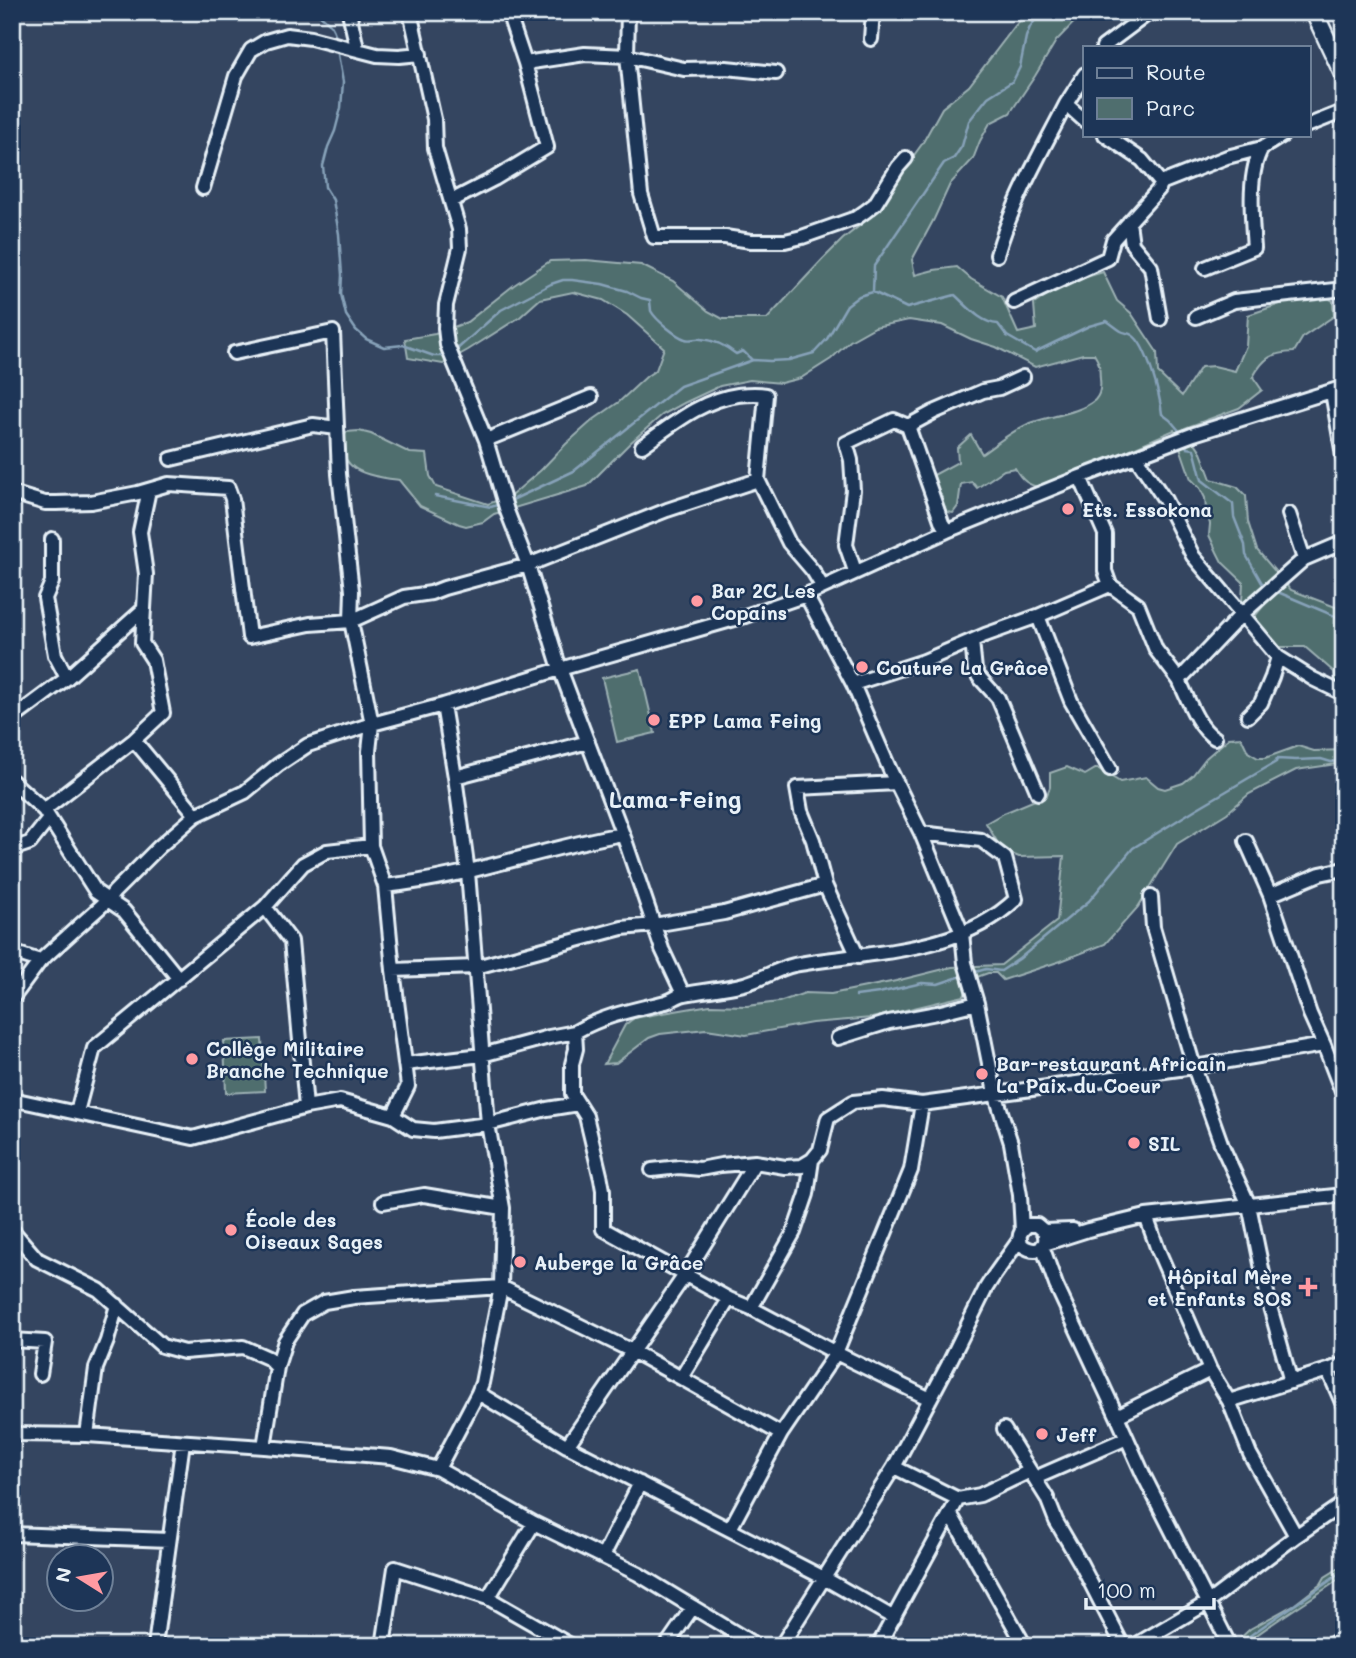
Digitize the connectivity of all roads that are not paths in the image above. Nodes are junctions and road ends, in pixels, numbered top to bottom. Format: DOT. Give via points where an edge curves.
graph roads {
  1 [pos="349,12"];
  2 [pos="410,12"];
  3 [pos="508,12"];
  4 [pos="628,12"];
  5 [pos="873,12"];
  6 [pos="1150,12"];
  7 [pos="1314,12"];
  8 [pos="871,39"];
  9 [pos="1104,46"];
  10 [pos="357,48"];
  11 [pos="1338,50"];
  12 [pos="420,54"];
  13 [pos="627,55"];
  14 [pos="525,63"];
  15 [pos="776,73"];
  16 [pos="1344,76"];
  17 [pos="1083,77"];
  18 [pos="1066,104"];
  19 [pos="1344,111"];
  20 [pos="1083,119"];
  21 [pos="1310,125"];
  22 [pos="1106,136"];
  23 [pos="1281,136"];
  24 [pos="1262,148"];
  25 [pos="906,158"];
  26 [pos="1161,183"];
  27 [pos="203,188"];
  28 [pos="451,201"];
  29 [pos="1129,222"];
  30 [pos="998,255"];
  31 [pos="1205,268"];
  32 [pos="1344,289"];
  33 [pos="1014,302"];
  34 [pos="1196,317"];
  35 [pos="1160,319"];
  36 [pos="234,353"];
  37 [pos="1023,377"];
  38 [pos="1338,389"];
  39 [pos="591,397"];
  40 [pos="908,426"];
  41 [pos="337,428"];
  42 [pos="485,440"];
  43 [pos="642,446"];
  44 [pos="1136,457"];
  45 [pos="171,459"];
  46 [pos="1344,461"];
  47 [pos="1080,477"];
  48 [pos="758,480"];
  49 [pos="149,489"];
  50 [pos="12,494"];
  51 [pos="1289,514"];
  52 [pos="947,531"];
  53 [pos="52,539"];
  54 [pos="1344,542"];
  55 [pos="1304,559"];
  56 [pos="528,565"];
  57 [pos="855,571"];
  58 [pos="1110,585"];
  59 [pos="822,586"];
  60 [pos="806,595"];
  61 [pos="144,609"];
  62 [pos="1241,615"];
  63 [pos="1038,616"];
  64 [pos="351,621"];
  65 [pos="972,641"];
  66 [pos="1278,657"];
  67 [pos="560,669"];
  68 [pos="67,678"];
  69 [pos="1179,680"];
  70 [pos="853,684"];
  71 [pos="1344,694"];
  72 [pos="443,705"];
  73 [pos="1248,716"];
  74 [pos="12,719"];
  75 [pos="372,724"];
  76 [pos="1214,738"];
  77 [pos="134,740"];
  78 [pos="588,742"];
  79 [pos="1110,769"];
  80 [pos="455,778"];
  81 [pos="12,781"];
  82 [pos="897,783"];
  83 [pos="1038,793"];
  84 [pos="47,814"];
  85 [pos="196,815"];
  86 [pos="921,832"];
  87 [pos="622,834"];
  88 [pos="1246,841"];
  89 [pos="371,846"];
  90 [pos="12,849"];
  91 [pos="1344,869"];
  92 [pos="468,872"];
  93 [pos="825,885"];
  94 [pos="385,886"];
  95 [pos="1270,895"];
  96 [pos="1151,897"];
  97 [pos="107,901"];
  98 [pos="265,907"];
  99 [pos="654,925"];
  100 [pos="962,933"];
  101 [pos="12,952"];
  102 [pos="858,957"];
  103 [pos="40,961"];
  104 [pos="476,967"];
  105 [pos="393,970"];
  106 [pos="179,979"];
  107 [pos="14,994"];
  108 [pos="683,994"];
  109 [pos="977,1003"];
  110 [pos="575,1032"];
  111 [pos="838,1038"];
  112 [pos="1324,1045"];
  113 [pos="482,1055"];
  114 [pos="405,1064"];
  115 [pos="1194,1067"];
  116 [pos="995,1093"];
  117 [pos="1344,1097"];
  118 [pos="12,1099"];
  119 [pos="578,1104"];
  120 [pos="922,1104"];
  121 [pos="306,1107"];
  122 [pos="77,1112"];
  123 [pos="393,1116"];
  124 [pos="488,1124"];
  125 [pos="812,1160"];
  126 [pos="755,1162"];
  127 [pos="652,1170"];
  128 [pos="1344,1195"];
  129 [pos="383,1202"];
  130 [pos="1249,1205"];
  131 [pos="503,1208"];
  132 [pos="1146,1216"];
  133 [pos="12,1230"];
  134 [pos="1034,1240"];
  135 [pos="685,1275"];
  136 [pos="501,1287"];
  137 [pos="729,1299"];
  138 [pos="117,1305"];
  139 [pos="751,1308"];
  140 [pos="12,1340"];
  141 [pos="632,1351"];
  142 [pos="836,1353"];
  143 [pos="1344,1364"];
  144 [pos="277,1367"];
  145 [pos="1210,1370"];
  146 [pos="1328,1370"];
  147 [pos="40,1374"];
  148 [pos="681,1378"];
  149 [pos="1291,1382"];
  150 [pos="478,1393"];
  151 [pos="930,1399"];
  152 [pos="1229,1401"];
  153 [pos="1344,1407"];
  154 [pos="1117,1416"];
  155 [pos="1004,1429"];
  156 [pos="12,1434"];
  157 [pos="781,1434"];
  158 [pos="87,1435"];
  159 [pos="1127,1438"];
  160 [pos="183,1442"];
  161 [pos="567,1446"];
  162 [pos="264,1447"];
  163 [pos="894,1467"];
  164 [pos="438,1469"];
  165 [pos="1032,1474"];
  166 [pos="640,1483"];
  167 [pos="958,1499"];
  168 [pos="1344,1503"];
  169 [pos="950,1514"];
  170 [pos="534,1523"];
  171 [pos="730,1529"];
  172 [pos="12,1534"];
  173 [pos="1296,1536"];
  174 [pos="169,1540"];
  175 [pos="603,1556"];
  176 [pos="824,1578"];
  177 [pos="488,1598"];
  178 [pos="1207,1603"];
  179 [pos="693,1607"];
  180 [pos="894,1618"];
  181 [pos="564,1644"];
  182 [pos="155,1646"];
  183 [pos="383,1646"];
  184 [pos="666,1646"];
  185 [pos="757,1646"];
  186 [pos="781,1646"];
  187 [pos="878,1646"];
  188 [pos="1025,1646"];
  189 [pos="1123,1646"];
  190 [pos="1134,1646"];
  191 [pos="1229,1646"];
  1 -- 10 [label="street"];
  2 -- 12 [label="street"];
  3 -- 14 [label="street"];
  4 -- 13 [label="street"];
  5 -- 8 [label="street"];
  6 -- 9 [label="street"];
  7 -- 11 [label="main road"];
  10 -- 12 [label="street" via="377,55"];
  10 -- 27 [label="street" via="287,35 251,50 236,76"];
  11 -- 16 [label="main road"];
  12 -- 28 [label="street" via="434,119 435,148"];
  13 -- 14 [label="street" via="585,54"];
  13 -- 15 [label="street" via="684,69"];
  13 -- 25 [label="street" via="641,194 654,237 751,241 802,237 866,211"];
  14 -- 28 [label="street" via="547,147"];
  17 -- 18 [label="street"];
  18 -- 20 [label="street"];
  18 -- 30 [label="street" via="1014,208"];
  19 -- 21 [label="street"];
  22 -- 26 [label="street" via="1142,160"];
  23 -- 24 [label="street"];
  24 -- 26 [label="street"];
  24 -- 31 [label="street" via="1251,206 1255,248"];
  26 -- 29 [label="street"];
  28 -- 42 [label="street" via="460,248 446,305 447,345"];
  29 -- 33 [label="street" via="1113,240 1108,258"];
  29 -- 35 [label="street" via="1132,244 1151,267"];
  32 -- 34 [label="street" via="1234,301"];
  36 -- 41 [label="street" via="333,332"];
  37 -- 40 [label="street"];
  38 -- 44 [label="street"];
  38 -- 46 [label="street"];
  39 -- 42 [label="street"];
  40 -- 52 [label="street"];
  40 -- 57 [label="street" via="894,420 846,443 853,489 846,545"];
  41 -- 45 [label="street" via="313,425"];
  41 -- 64 [label="street"];
  42 -- 56 [label="street"];
  43 -- 48 [label="street" via="705,404 758,393 766,396"];
  44 -- 47 [label="street"];
  44 -- 62 [label="street" via="1165,500 1193,556"];
  47 -- 52 [label="street"];
  47 -- 58 [label="street" via="1105,534 1105,571"];
  48 -- 56 [label="street" via="667,509"];
  48 -- 59 [label="street" via="789,542"];
  49 -- 50 [label="street" via="91,502 45,503"];
  49 -- 61 [label="street" via="140,532 146,574"];
  49 -- 64 [label="street" via="169,484 228,488 249,637"];
  51 -- 55 [label="street"];
  52 -- 57 [label="street"];
  53 -- 68 [label="street" via="52,582 45,598 55,655"];
  54 -- 55 [label="street"];
  55 -- 62 [label="street"];
  56 -- 64 [label="street" via="404,597"];
  56 -- 67 [label="street"];
  57 -- 59 [label="street"];
  58 -- 63 [label="street"];
  58 -- 69 [label="street" via="1138,605 1156,650"];
  59 -- 60 [label="street"];
  60 -- 67 [label="street"];
  60 -- 70 [label="street"];
  61 -- 68 [label="street"];
  61 -- 77 [label="street" via="142,643 153,660 163,713"];
  62 -- 66 [label="street"];
  62 -- 69 [label="street"];
  63 -- 65 [label="street"];
  63 -- 79 [label="street" via="1071,701"];
  64 -- 75 [label="street"];
  65 -- 70 [label="street"];
  65 -- 83 [label="street" via="975,670 998,698"];
  66 -- 71 [label="street"];
  66 -- 73 [label="street" via="1261,703"];
  67 -- 72 [label="street"];
  67 -- 78 [label="street"];
  68 -- 74 [label="street"];
  69 -- 76 [label="street" via="1196,716"];
  70 -- 82 [label="street"];
  72 -- 75 [label="street"];
  72 -- 80 [label="street"];
  75 -- 85 [label="street" via="308,745 245,792"];
  75 -- 89 [label="street"];
  77 -- 84 [label="street"];
  77 -- 85 [label="street"];
  78 -- 80 [label="street"];
  78 -- 87 [label="street"];
  80 -- 92 [label="street"];
  81 -- 84 [label="street"];
  82 -- 86 [label="street"];
  82 -- 93 [label="street" via="797,788"];
  84 -- 90 [label="street" via="30,843"];
  84 -- 97 [label="street"];
  85 -- 97 [label="street"];
  86 -- 100 [label="street"];
  86 -- 100 [label="street" via="981,840 1005,858 1016,899"];
  87 -- 92 [label="street"];
  87 -- 99 [label="street"];
  88 -- 95 [label="street"];
  89 -- 94 [label="street"];
  89 -- 98 [label="street" via="327,851 303,863"];
  91 -- 95 [label="street"];
  92 -- 94 [label="street"];
  92 -- 104 [label="street"];
  93 -- 99 [label="street" via="724,913"];
  93 -- 102 [label="street"];
  94 -- 105 [label="street"];
  95 -- 112 [label="street"];
  96 -- 115 [label="street" via="1153,927"];
  97 -- 103 [label="street"];
  97 -- 106 [label="street" via="124,911"];
  98 -- 106 [label="street"];
  98 -- 121 [label="street" via="291,941"];
  99 -- 104 [label="street" via="622,928"];
  99 -- 108 [label="street"];
  100 -- 102 [label="street"];
  100 -- 109 [label="street"];
  101 -- 103 [label="street"];
  102 -- 108 [label="street" via="791,966 747,984"];
  103 -- 107 [label="street"];
  104 -- 105 [label="street"];
  104 -- 113 [label="street"];
  105 -- 114 [label="street"];
  106 -- 122 [label="street" via="94,1048"];
  108 -- 110 [label="street" via="594,1021"];
  109 -- 111 [label="street"];
  109 -- 116 [label="street"];
  110 -- 113 [label="street"];
  110 -- 119 [label="street" via="572,1094"];
  112 -- 115 [label="street"];
  112 -- 117 [label="street"];
  113 -- 114 [label="street"];
  113 -- 124 [label="street"];
  114 -- 123 [label="street" via="408,1086"];
  115 -- 116 [label="street"];
  115 -- 130 [label="street"];
  116 -- 120 [label="street"];
  116 -- 134 [label="street"];
  118 -- 122 [label="street"];
  119 -- 124 [label="street"];
  119 -- 135 [label="street" via="586,1116 601,1179 603,1229"];
  120 -- 125 [label="street" via="883,1099 853,1102 828,1118 820,1150"];
  120 -- 142 [label="street" via="911,1170"];
  121 -- 122 [label="street" via="193,1138"];
  121 -- 123 [label="street" via="340,1101"];
  123 -- 124 [label="street" via="413,1129 434,1132"];
  124 -- 131 [label="street"];
  125 -- 126 [label="street" via="785,1167"];
  125 -- 139 [label="street" via="794,1232"];
  126 -- 127 [label="street"];
  126 -- 135 [label="street"];
  128 -- 130 [label="street"];
  129 -- 131 [label="street" via="424,1195"];
  130 -- 132 [label="street"];
  130 -- 149 [label="street"];
  131 -- 136 [label="street"];
  132 -- 134 [label="street"];
  132 -- 145 [label="street"];
  133 -- 138 [label="street" via="37,1259 99,1290"];
  134 -- 151 [label="street" via="993,1276"];
  134 -- 154 [label="street"];
  135 -- 137 [label="street"];
  135 -- 141 [label="street"];
  136 -- 141 [label="street"];
  136 -- 144 [label="street" via="324,1302 303,1314 285,1341"];
  136 -- 150 [label="street"];
  137 -- 139 [label="street"];
  137 -- 148 [label="street"];
  138 -- 144 [label="street" via="162,1346 184,1352 243,1347"];
  138 -- 158 [label="street" via="96,1368"];
  139 -- 142 [label="street"];
  140 -- 147 [label="street" via="44,1342"];
  141 -- 148 [label="street"];
  141 -- 161 [label="street"];
  142 -- 151 [label="street"];
  142 -- 157 [label="street"];
  143 -- 146 [label="street"];
  144 -- 162 [label="street"];
  145 -- 152 [label="street"];
  145 -- 154 [label="street"];
  146 -- 149 [label="street"];
  146 -- 153 [label="street"];
  148 -- 157 [label="street"];
  149 -- 152 [label="street"];
  150 -- 161 [label="street"];
  150 -- 164 [label="street"];
  151 -- 163 [label="street"];
  152 -- 173 [label="street" via="1250,1454"];
  154 -- 159 [label="street"];
  155 -- 165 [label="street"];
  156 -- 158 [label="street"];
  157 -- 171 [label="street"];
  158 -- 160 [label="street"];
  159 -- 165 [label="street"];
  159 -- 178 [label="street"];
  160 -- 162 [label="street"];
  160 -- 174 [label="street"];
  161 -- 166 [label="street"];
  162 -- 164 [label="street" via="391,1457"];
  163 -- 167 [label="street"];
  163 -- 176 [label="street"];
  164 -- 170 [label="street"];
  165 -- 167 [label="street" via="980,1496"];
  165 -- 189 [label="street"];
  166 -- 171 [label="street"];
  166 -- 175 [label="street"];
  167 -- 169 [label="street"];
  168 -- 173 [label="street"];
  169 -- 180 [label="street"];
  169 -- 188 [label="street"];
  170 -- 175 [label="street"];
  170 -- 177 [label="street"];
  171 -- 176 [label="street"];
  172 -- 174 [label="street"];
  173 -- 178 [label="street"];
  174 -- 182 [label="street"];
  175 -- 179 [label="street"];
  176 -- 180 [label="street"];
  176 -- 186 [label="street"];
  177 -- 181 [label="street"];
  177 -- 183 [label="street" via="395,1568"];
  178 -- 190 [label="street"];
  178 -- 191 [label="street"];
  179 -- 184 [label="street"];
  179 -- 185 [label="street"];
  180 -- 187 [label="street"];
}
